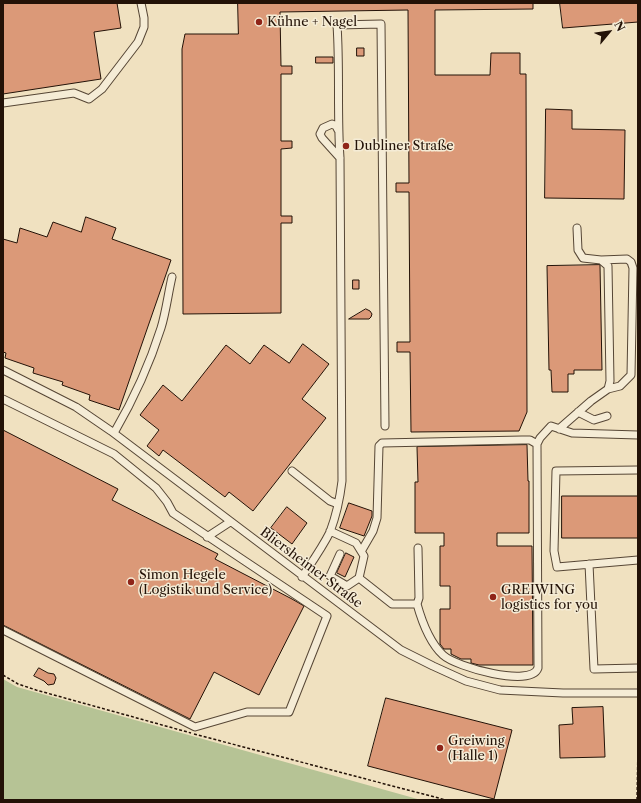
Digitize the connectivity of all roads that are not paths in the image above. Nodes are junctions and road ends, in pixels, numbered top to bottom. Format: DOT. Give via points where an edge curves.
graph roads {
  1 [pos="141,3"];
  2 [pos="3,103"];
  3 [pos="338,130"];
  4 [pos="340,158"];
  5 [pos="577,228"];
  6 [pos="601,260"];
  7 [pos="172,277"];
  8 [pos="3,370"];
  9 [pos="608,389"];
  10 [pos="3,399"];
  11 [pos="578,412"];
  12 [pos="607,416"];
  13 [pos="385,426"];
  14 [pos="559,429"];
  15 [pos="114,433"];
  16 [pos="638,435"];
  17 [pos="537,444"];
  18 [pos="638,470"];
  19 [pos="292,472"];
  20 [pos="338,504"];
  21 [pos="230,522"];
  22 [pos="330,531"];
  23 [pos="207,536"];
  24 [pos="418,548"];
  25 [pos="362,550"];
  26 [pos="340,554"];
  27 [pos="638,560"];
  28 [pos="589,564"];
  29 [pos="302,576"];
  30 [pos="359,578"];
  31 [pos="417,604"];
  32 [pos="3,630"];
  33 [pos="638,668"];
  34 [pos="638,693"];
  1 -- 2 [label="street" via="144,27 138,42 102,89 89,99 74,93"];
  3 -- 4 [label="street"];
  3 -- 4 [label="street" via="332,124 323,128 320,134"];
  3 -- 13 [label="street" via="337,25 381,24"];
  4 -- 20 [label="street" via="342,481"];
  5 -- 6 [label="street" via="578,250 583,258"];
  6 -- 9 [label="street" via="608,266"];
  6 -- 9 [label="street" via="627,259 633,268 631,375 620,386"];
  7 -- 15 [label="street" via="161,328"];
  8 -- 15 [label="street, Bliersheimer Straße" via="76,407"];
  9 -- 11 [label="street"];
  10 -- 23 [label="street" via="114,454 156,488 168,502 173,513"];
  11 -- 12 [label="street" via="594,420"];
  11 -- 14 [label="street"];
  14 -- 16 [label="street" via="572,433"];
  14 -- 17 [label="street" via="551,426"];
  15 -- 21 [label="street, Bliersheimer Straße"];
  17 -- 25 [label="street" via="530,440 382,442 379,446 376,518 373,531"];
  17 -- 31 [label="street" via="536,671 527,676 507,675 481,671 452,662 434,646"];
  18 -- 28 [label="street" via="556,471 554,552 557,567"];
  19 -- 20 [label="street" via="330,501"];
  20 -- 22 [label="street"];
  21 -- 23 [label="street"];
  21 -- 29 [label="street, Bliersheimer Straße"];
  22 -- 25 [label="street" via="356,543"];
  22 -- 29 [label="street"];
  23 -- 32 [label="street" via="327,616 290,712 246,712 195,726"];
  24 -- 31 [label="street"];
  25 -- 30 [label="street" via="364,556"];
  26 -- 30 [label="street" via="330,576 346,586"];
  27 -- 28 [label="street"];
  28 -- 33 [label="street" via="594,669"];
  29 -- 34 [label="street, Bliersheimer Straße" via="401,650 466,681 500,690 527,692"];
  30 -- 31 [label="street" via="392,604"];
}
